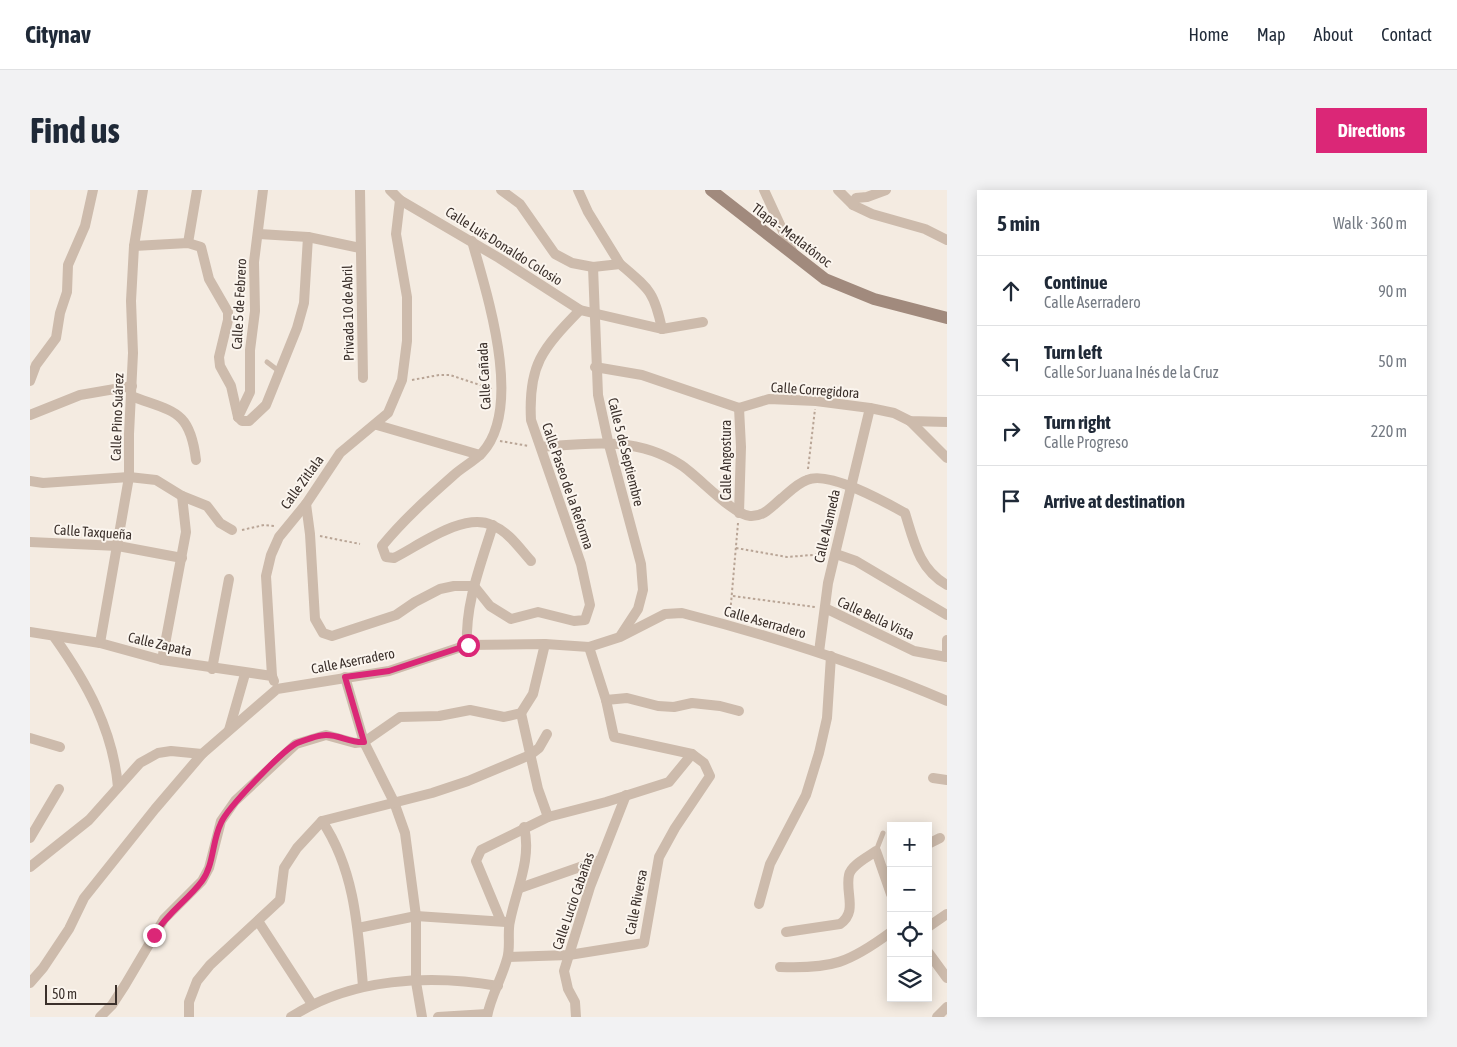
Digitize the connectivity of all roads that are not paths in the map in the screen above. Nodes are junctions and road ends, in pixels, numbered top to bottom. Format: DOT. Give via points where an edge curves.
graph roads {
  1 [pos="93,190"];
  2 [pos="143,190"];
  3 [pos="197,190"];
  4 [pos="264,190"];
  5 [pos="360,190"];
  6 [pos="390,190"];
  7 [pos="501,190"];
  8 [pos="578,190"];
  9 [pos="711,190"];
  10 [pos="764,190"];
  11 [pos="838,190"];
  12 [pos="886,190"];
  13 [pos="856,198"];
  14 [pos="400,200"];
  15 [pos="259,234"];
  16 [pos="308,237"];
  17 [pos="947,240"];
  18 [pos="472,241"];
  19 [pos="188,243"];
  20 [pos="134,246"];
  21 [pos="360,248"];
  22 [pos="796,258"];
  23 [pos="620,264"];
  24 [pos="593,267"];
  25 [pos="580,310"];
  26 [pos="594,314"];
  27 [pos="947,318"];
  28 [pos="703,322"];
  29 [pos="662,329"];
  30 [pos="267,362"];
  31 [pos="596,367"];
  32 [pos="280,372"];
  33 [pos="363,378"];
  34 [pos="30,381"];
  35 [pos="131,391"];
  36 [pos="739,408"];
  37 [pos="870,408"];
  38 [pos="30,415"];
  39 [pos="238,417"];
  40 [pos="910,421"];
  41 [pos="947,422"];
  42 [pos="377,424"];
  43 [pos="608,441"];
  44 [pos="541,447"];
  45 [pos="480,454"];
  46 [pos="947,458"];
  47 [pos="196,460"];
  48 [pos="129,477"];
  49 [pos="30,482"];
  50 [pos="850,486"];
  51 [pos="182,496"];
  52 [pos="306,504"];
  53 [pos="739,513"];
  54 [pos="493,525"];
  55 [pos="232,530"];
  56 [pos="30,542"];
  57 [pos="118,546"];
  58 [pos="836,554"];
  59 [pos="182,558"];
  60 [pos="531,561"];
  61 [pos="229,579"];
  62 [pos="947,585"];
  63 [pos="474,586"];
  64 [pos="824,608"];
  65 [pos="947,615"];
  66 [pos="30,632"];
  67 [pos="620,637"];
  68 [pos="55,638"];
  69 [pos="947,640"];
  70 [pos="100,643"];
  71 [pos="545,644"];
  72 [pos="468,645"];
  73 [pos="589,647"];
  74 [pos="819,652"];
  75 [pos="831,656"];
  76 [pos="946,657"];
  77 [pos="162,660"];
  78 [pos="212,669"];
  79 [pos="246,674"];
  80 [pos="272,676"];
  81 [pos="345,677"];
  82 [pos="277,689"];
  83 [pos="606,700"];
  84 [pos="947,701"];
  85 [pos="739,711"];
  86 [pos="521,713"];
  87 [pos="230,730"];
  88 [pos="547,734"];
  89 [pos="30,738"];
  90 [pos="364,742"];
  91 [pos="60,747"];
  92 [pos="202,754"];
  93 [pos="692,754"];
  94 [pos="530,755"];
  95 [pos="933,778"];
  96 [pos="947,780"];
  97 [pos="118,786"];
  98 [pos="59,789"];
  99 [pos="626,795"];
  100 [pos="394,802"];
  101 [pos="548,817"];
  102 [pos="322,821"];
  103 [pos="524,827"];
  104 [pos="883,833"];
  105 [pos="30,838"];
  106 [pos="940,838"];
  107 [pos="932,842"];
  108 [pos="876,851"];
  109 [pos="600,860"];
  110 [pos="886,865"];
  111 [pos="30,867"];
  112 [pos="520,888"];
  113 [pos="760,904"];
  114 [pos="947,914"];
  115 [pos="416,916"];
  116 [pos="258,921"];
  117 [pos="505,922"];
  118 [pos="932,924"];
  119 [pos="358,928"];
  120 [pos="786,932"];
  121 [pos="887,935"];
  122 [pos="569,955"];
  123 [pos="508,957"];
  124 [pos="932,957"];
  125 [pos="780,967"];
  126 [pos="947,978"];
  127 [pos="416,982"];
  128 [pos="30,983"];
  129 [pos="363,986"];
  130 [pos="498,986"];
  131 [pos="312,1004"];
  132 [pos="947,1007"];
  133 [pos="188,1015"];
  134 [pos="487,1015"];
  135 [pos="100,1017"];
  136 [pos="292,1017"];
  137 [pos="422,1017"];
  138 [pos="438,1017"];
  139 [pos="576,1017"];
  140 [pos="937,1017"];
  1 -- 34 [label="street" via="85,226 68,265 67,292 56,338 36,365"];
  2 -- 20 [label="street, Calle Pino Suárez"];
  3 -- 19 [label="street"];
  4 -- 15 [label="street, Calle 5 de Febrero"];
  5 -- 21 [label="street, Privada 10 de Abril"];
  6 -- 14 [label="street, Calle Luis Donaldo Colosio"];
  7 -- 24 [label="street" via="520,204 556,254 572,263"];
  8 -- 23 [label="street"];
  9 -- 22 [label="main road, Tlapa - Metlatónoc"];
  10 -- 22 [label="street"];
  11 -- 13 [label="street"];
  12 -- 13 [label="street"];
  13 -- 17 [label="street" via="878,217 925,229"];
  14 -- 18 [label="street, Calle Luis Donaldo Colosio"];
  14 -- 42 [label="street, Calle Zitlala" via="396,234 407,297 407,341 402,380 393,405"];
  15 -- 16 [label="street"];
  15 -- 39 [label="street, Calle 5 de Febrero" via="254,262 255,311 250,350 250,392"];
  16 -- 21 [label="street"];
  16 -- 32 [label="street" via="304,303 298,328"];
  18 -- 25 [label="street, Calle Luis Donaldo Colosio"];
  18 -- 45 [label="street, Calle Cañada" via="496,337 501,393 500,415 493,439"];
  19 -- 20 [label="street"];
  19 -- 39 [label="street" via="201,247 209,279 228,312 219,357 220,366 231,386"];
  20 -- 35 [label="street, Calle Pino Suárez"];
  21 -- 33 [label="street, Privada 10 de Abril"];
  22 -- 27 [label="main road, Tlapa - Metlatónoc" via="825,279 848,290"];
  23 -- 24 [label="street"];
  23 -- 29 [label="street" via="646,285 657,302"];
  24 -- 26 [label="street, Calle 5 de Septiembre"];
  25 -- 26 [label="street, Calle Luis Donaldo Colosio"];
  25 -- 44 [label="street, Calle Paseo de la Reforma" via="538,360 532,375 531,420"];
  26 -- 29 [label="street, Calle Luis Donaldo Colosio"];
  26 -- 31 [label="street, Calle 5 de Septiembre"];
  28 -- 29 [label="street"];
  30 -- 32 [label="lane"];
  31 -- 36 [label="street" via="642,375"];
  31 -- 43 [label="street, Calle 5 de Septiembre"];
  32 -- 39 [label="street" via="266,405 249,421"];
  35 -- 38 [label="street" via="80,395"];
  35 -- 47 [label="street" via="179,414 192,434"];
  35 -- 48 [label="street, Calle Pino Suárez"];
  36 -- 37 [label="street, Calle Corregidora" via="769,399"];
  36 -- 53 [label="street, Calle Angostura"];
  37 -- 40 [label="street, Calle Corregidora" via="894,413"];
  37 -- 50 [label="street, Calle Alameda"];
  40 -- 41 [label="street, Calle Corregidora"];
  40 -- 46 [label="street"];
  42 -- 45 [label="street"];
  42 -- 52 [label="street, Calle Zitlala" via="340,453"];
  43 -- 44 [label="street"];
  43 -- 53 [label="street" via="626,443 680,464"];
  43 -- 67 [label="street, Calle 5 de Septiembre" via="641,564 643,590 638,610"];
  44 -- 63 [label="street, Calle Paseo de la Reforma" via="588,590 590,605 585,620 581,622 538,612 511,619 504,617"];
  45 -- 54 [label="street, Calle Cañada" via="418,506 382,546 383,553 394,558 460,523 479,521"];
  48 -- 49 [label="street"];
  48 -- 51 [label="street" via="156,480"];
  48 -- 57 [label="street, Calle Pino Suárez"];
  50 -- 53 [label="street" via="834,480 808,479 765,513 751,516"];
  50 -- 58 [label="street, Calle Alameda"];
  50 -- 62 [label="street" via="905,513 924,566"];
  51 -- 55 [label="street" via="207,506 220,524"];
  51 -- 59 [label="street" via="186,532"];
  52 -- 63 [label="street" via="315,619 323,633 332,636 396,615 440,588"];
  52 -- 80 [label="street, Calle Zitlala" via="286,527 271,555 266,576"];
  54 -- 60 [label="street" via="509,536"];
  54 -- 63 [label="street"];
  56 -- 57 [label="street, Calle Taxqueña"];
  57 -- 59 [label="street, Calle Taxqueña"];
  57 -- 70 [label="street, Calle Pino Suárez"];
  58 -- 64 [label="street, Calle Alameda"];
  58 -- 65 [label="street" via="856,561"];
  59 -- 77 [label="street"];
  61 -- 78 [label="street"];
  63 -- 72 [label="street" via="466,626"];
  64 -- 74 [label="street, Calle Alameda"];
  64 -- 76 [label="street, Calle Bella Vista" via="914,651"];
  66 -- 68 [label="street, Calle Zapata"];
  67 -- 73 [label="street, Calle Aserradero"];
  67 -- 74 [label="street, Calle Aserradero" via="665,614 682,613"];
  68 -- 70 [label="street, Calle Zapata"];
  68 -- 97 [label="street" via="84,678 102,720 116,759"];
  69 -- 76 [label="street"];
  70 -- 77 [label="street, Calle Zapata"];
  71 -- 72 [label="street, Calle Aserradero"];
  71 -- 73 [label="street, Calle Aserradero"];
  71 -- 86 [label="street" via="533,694"];
  72 -- 81 [label="street, Calle Aserradero" via="389,671"];
  73 -- 83 [label="street"];
  74 -- 75 [label="street, Calle Aserradero"];
  75 -- 84 [label="street, Calle Aserradero"];
  75 -- 113 [label="street" via="827,718 819,753 806,795 770,864"];
  77 -- 78 [label="street, Calle Zapata"];
  78 -- 79 [label="street, Calle Zapata"];
  79 -- 80 [label="street, Calle Zapata"];
  79 -- 87 [label="street"];
  80 -- 82 [label="street"];
  81 -- 82 [label="street, Calle Aserradero"];
  81 -- 90 [label="street"];
  82 -- 87 [label="street"];
  83 -- 85 [label="street" via="627,698 674,707 692,703"];
  83 -- 93 [label="street" via="614,736"];
  86 -- 90 [label="street" via="504,717 470,710 439,716 400,717"];
  86 -- 94 [label="street"];
  87 -- 92 [label="street"];
  88 -- 94 [label="street" via="539,748"];
  89 -- 91 [label="street"];
  90 -- 100 [label="street"];
  90 -- 135 [label="street" via="355,743 326,735 296,744 235,801 221,821 209,868 202,881 164,919 112,1005"];
  92 -- 97 [label="street" via="158,753 140,763"];
  92 -- 128 [label="street" via="84,898 69,929 44,968"];
  93 -- 99 [label="street" via="669,782"];
  93 -- 122 [label="street, Calle Riversa" via="704,763 710,776 659,857 644,943"];
  94 -- 100 [label="street" via="468,781"];
  94 -- 101 [label="street"];
  95 -- 96 [label="street"];
  97 -- 111 [label="street" via="89,820"];
  98 -- 105 [label="street"];
  99 -- 101 [label="street"];
  99 -- 109 [label="street, Calle Lucio Cabañas"];
  100 -- 102 [label="street"];
  100 -- 115 [label="street" via="408,849"];
  101 -- 103 [label="street"];
  102 -- 116 [label="street" via="284,868 280,900"];
  102 -- 119 [label="street" via="345,864"];
  103 -- 112 [label="street" via="526,836"];
  103 -- 117 [label="street" via="477,855 476,861"];
  104 -- 108 [label="lane"];
  106 -- 107 [label="street"];
  108 -- 110 [label="street"];
  108 -- 120 [label="street" via="849,875 848,919 840,924"];
  109 -- 112 [label="street"];
  109 -- 122 [label="street, Calle Lucio Cabañas"];
  112 -- 117 [label="street"];
  114 -- 118 [label="street"];
  115 -- 117 [label="street"];
  115 -- 119 [label="street"];
  115 -- 127 [label="street"];
  116 -- 131 [label="street"];
  116 -- 133 [label="street" via="210,965 198,981 189,1002"];
  117 -- 123 [label="street"];
  119 -- 129 [label="street"];
  121 -- 125 [label="street" via="862,953 834,964 811,968"];
  122 -- 123 [label="street, Calle Riversa"];
  122 -- 139 [label="street, Calle Lucio Cabañas" via="564,971"];
  123 -- 130 [label="street"];
  124 -- 126 [label="street"];
  127 -- 129 [label="street"];
  127 -- 130 [label="street" via="439,979"];
  127 -- 137 [label="street"];
  129 -- 131 [label="street"];
  130 -- 134 [label="street"];
  131 -- 136 [label="street"];
  132 -- 140 [label="street"];
  134 -- 138 [label="street"];
}
